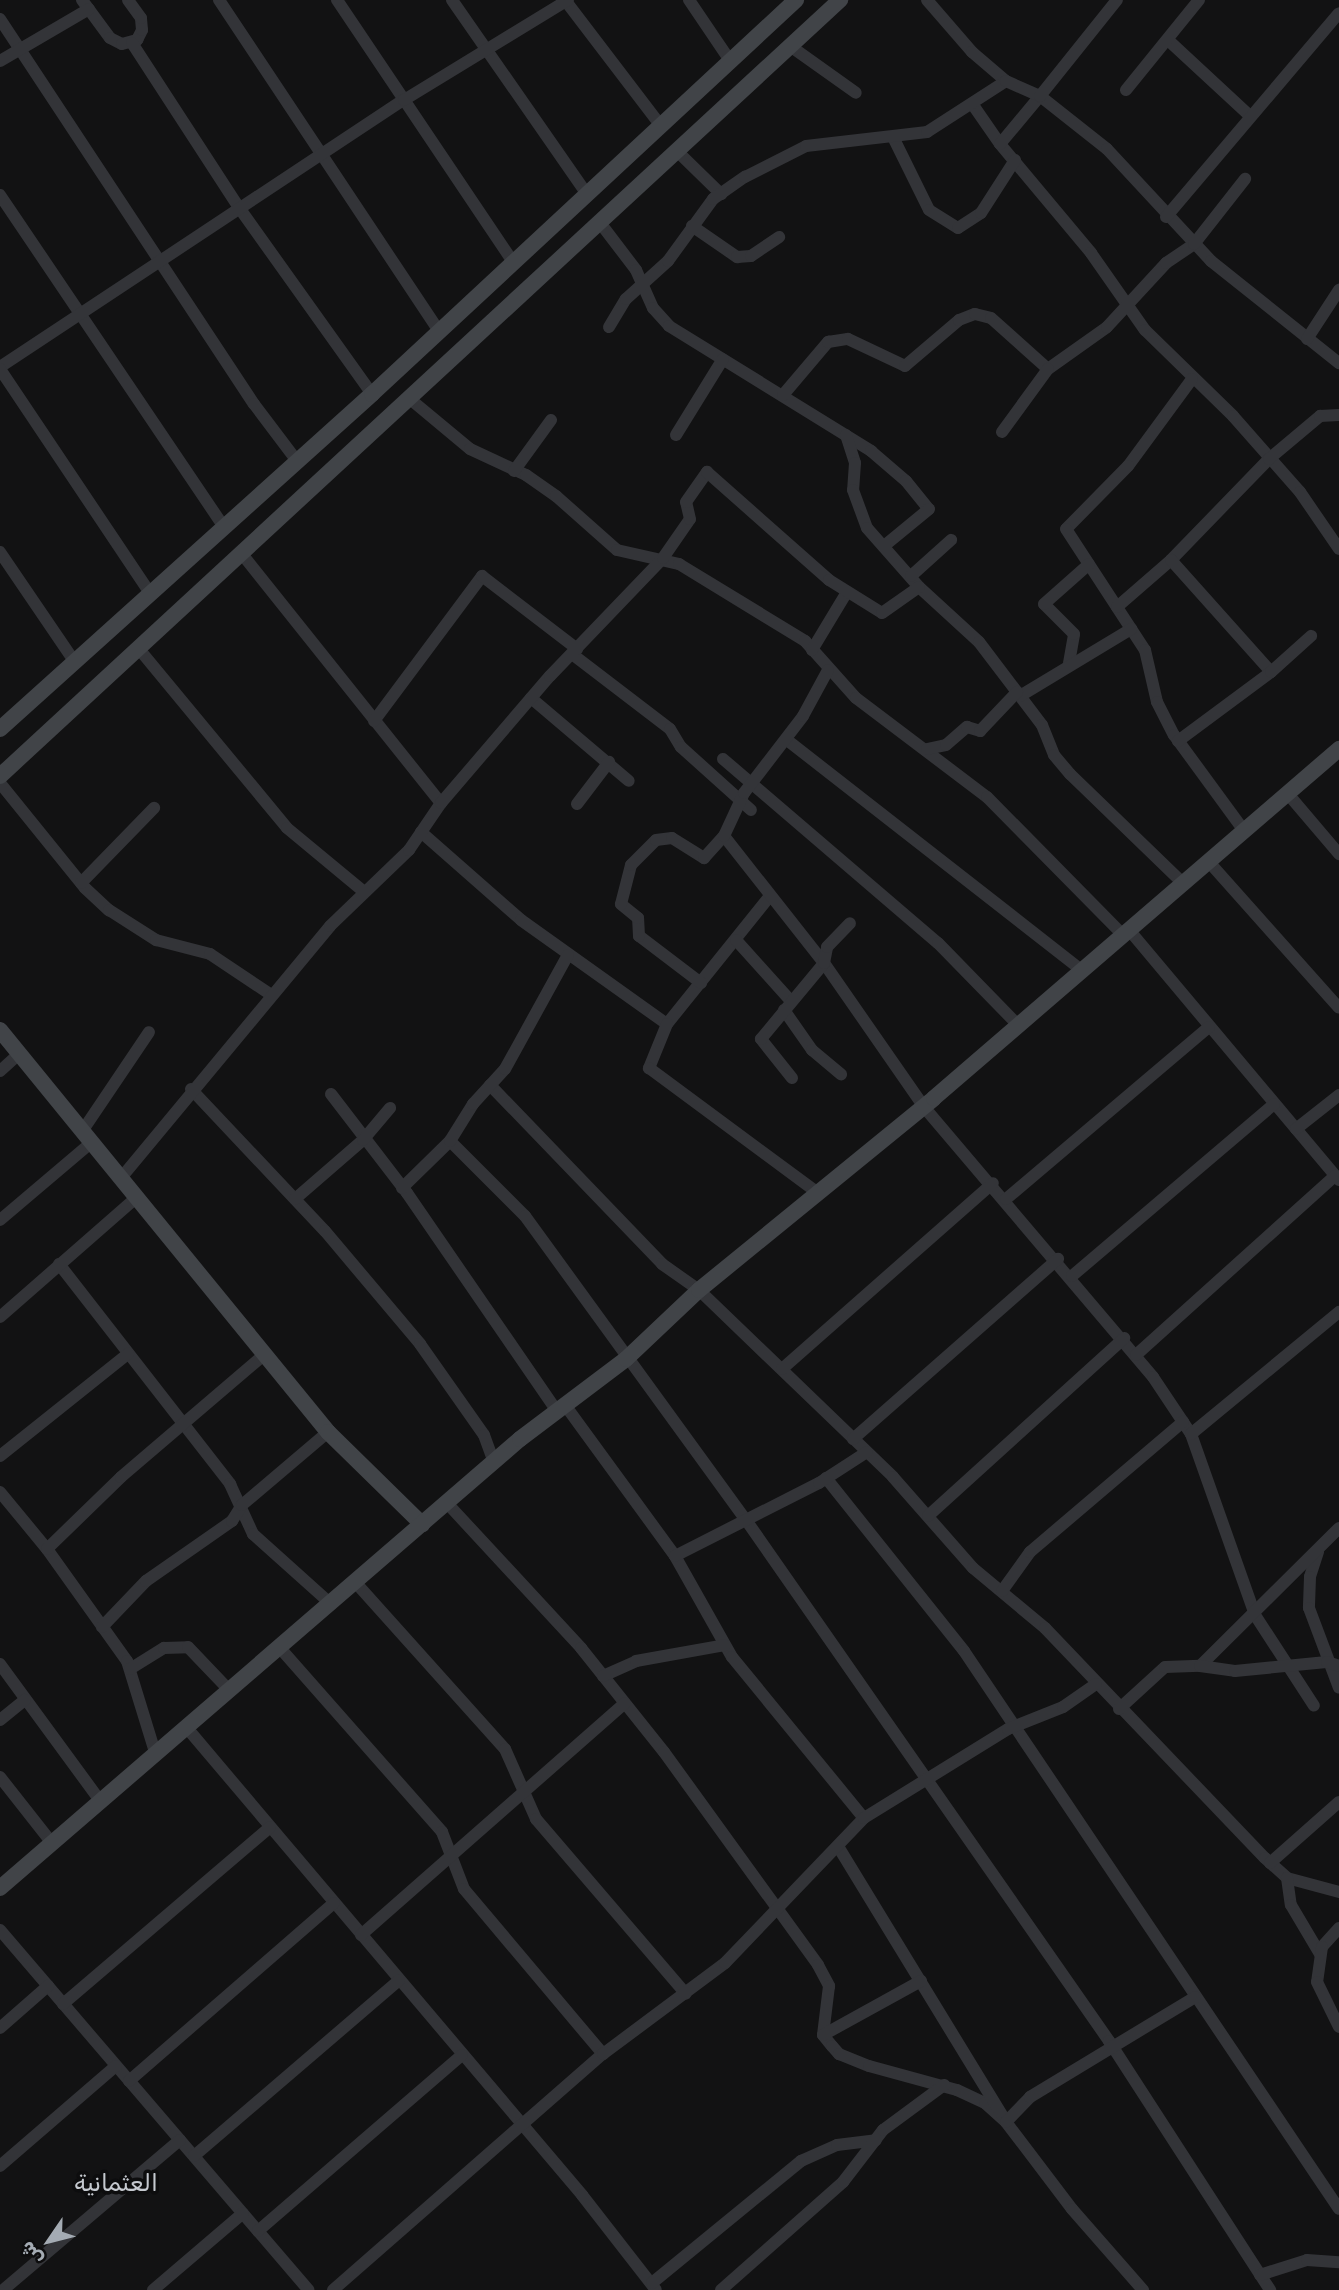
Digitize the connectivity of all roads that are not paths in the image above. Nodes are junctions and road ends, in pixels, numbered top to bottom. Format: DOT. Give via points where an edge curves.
graph roads {
  1 [pos="128,0"];
  2 [pos="219,0"];
  3 [pos="337,0"];
  4 [pos="452,0"];
  5 [pos="566,0"];
  6 [pos="689,0"];
  7 [pos="796,0"];
  8 [pos="840,0"];
  9 [pos="927,0"];
  10 [pos="1199,0"];
  11 [pos="1111,2"];
  12 [pos="86,5"];
  13 [pos="1339,13"];
  14 [pos="0,19"];
  15 [pos="1168,40"];
  16 [pos="132,43"];
  17 [pos="793,48"];
  18 [pos="19,49"];
  19 [pos="485,51"];
  20 [pos="0,61"];
  21 [pos="731,62"];
  22 [pos="1006,81"];
  23 [pos="1126,90"];
  24 [pos="856,93"];
  25 [pos="1040,96"];
  26 [pos="404,100"];
  27 [pos="973,104"];
  28 [pos="1250,116"];
  29 [pos="662,126"];
  30 [pos="893,137"];
  31 [pos="1000,144"];
  32 [pos="679,152"];
  33 [pos="320,157"];
  34 [pos="1015,160"];
  35 [pos="1245,179"];
  36 [pos="587,194"];
  37 [pos="721,194"];
  38 [pos="0,195"];
  39 [pos="240,209"];
  40 [pos="1166,217"];
  41 [pos="601,223"];
  42 [pos="692,226"];
  43 [pos="779,237"];
  44 [pos="1194,244"];
  45 [pos="161,262"];
  46 [pos="513,262"];
  47 [pos="642,283"];
  48 [pos="1339,290"];
  49 [pos="1125,306"];
  50 [pos="77,315"];
  51 [pos="609,327"];
  52 [pos="439,331"];
  53 [pos="1307,339"];
  54 [pos="723,359"];
  55 [pos="1339,363"];
  56 [pos="0,368"];
  57 [pos="1048,369"];
  58 [pos="1192,379"];
  59 [pos="372,394"];
  60 [pos="783,395"];
  61 [pos="410,399"];
  62 [pos="1339,415"];
  63 [pos="551,420"];
  64 [pos="332,429"];
  65 [pos="1002,432"];
  66 [pos="676,435"];
  67 [pos="846,435"];
  68 [pos="353,452"];
  69 [pos="1269,459"];
  70 [pos="297,461"];
  71 [pos="514,471"];
  72 [pos="224,527"];
  73 [pos="950,540"];
  74 [pos="884,546"];
  75 [pos="1339,549"];
  76 [pos="0,552"];
  77 [pos="242,554"];
  78 [pos="663,558"];
  79 [pos="1171,560"];
  80 [pos="1090,564"];
  81 [pos="911,576"];
  82 [pos="919,587"];
  83 [pos="847,592"];
  84 [pos="150,593"];
  85 [pos="1117,607"];
  86 [pos="1131,629"];
  87 [pos="1311,636"];
  88 [pos="139,649"];
  89 [pos="812,650"];
  90 [pos="575,651"];
  91 [pos="74,661"];
  92 [pos="1069,663"];
  93 [pos="828,670"];
  94 [pos="1271,672"];
  95 [pos="1018,694"];
  96 [pos="531,698"];
  97 [pos="373,721"];
  98 [pos="0,728"];
  99 [pos="787,740"];
  100 [pos="1178,741"];
  101 [pos="927,749"];
  102 [pos="1339,749"];
  103 [pos="723,759"];
  104 [pos="609,762"];
  105 [pos="0,776"];
  106 [pos="629,781"];
  107 [pos="753,781"];
  108 [pos="0,783"];
  109 [pos="1288,794"];
  110 [pos="740,801"];
  111 [pos="440,803"];
  112 [pos="577,804"];
  113 [pos="154,808"];
  114 [pos="751,810"];
  115 [pos="421,832"];
  116 [pos="1245,832"];
  117 [pos="723,836"];
  118 [pos="1339,854"];
  119 [pos="1209,862"];
  120 [pos="80,883"];
  121 [pos="1183,883"];
  122 [pos="363,891"];
  123 [pos="769,898"];
  124 [pos="849,923"];
  125 [pos="1127,934"];
  126 [pos="736,940"];
  127 [pos="568,956"];
  128 [pos="824,963"];
  129 [pos="1083,971"];
  130 [pos="701,984"];
  131 [pos="270,994"];
  132 [pos="787,1005"];
  133 [pos="1339,1008"];
  134 [pos="667,1024"];
  135 [pos="1019,1026"];
  136 [pos="1209,1027"];
  137 [pos="0,1030"];
  138 [pos="149,1032"];
  139 [pos="19,1054"];
  140 [pos="0,1070"];
  141 [pos="841,1074"];
  142 [pos="792,1078"];
  143 [pos="490,1085"];
  144 [pos="191,1089"];
  145 [pos="331,1094"];
  146 [pos="1339,1095"];
  147 [pos="1274,1104"];
  148 [pos="924,1107"];
  149 [pos="390,1108"];
  150 [pos="1296,1129"];
  151 [pos="87,1136"];
  152 [pos="363,1140"];
  153 [pos="450,1141"];
  154 [pos="121,1178"];
  155 [pos="1337,1178"];
  156 [pos="993,1184"];
  157 [pos="402,1188"];
  158 [pos="818,1194"];
  159 [pos="135,1198"];
  160 [pos="295,1199"];
  161 [pos="1006,1199"];
  162 [pos="0,1220"];
  163 [pos="1058,1259"];
  164 [pos="60,1264"];
  165 [pos="1072,1276"];
  166 [pos="699,1290"];
  167 [pos="1339,1312"];
  168 [pos="0,1317"];
  169 [pos="1124,1338"];
  170 [pos="128,1354"];
  171 [pos="1136,1354"];
  172 [pos="264,1355"];
  173 [pos="626,1359"];
  174 [pos="782,1369"];
  175 [pos="561,1408"];
  176 [pos="1183,1422"];
  177 [pos="185,1426"];
  178 [pos="328,1432"];
  179 [pos="1191,1434"];
  180 [pos="853,1439"];
  181 [pos="867,1452"];
  182 [pos="0,1455"];
  183 [pos="494,1462"];
  184 [pos="826,1478"];
  185 [pos="0,1492"];
  186 [pos="446,1502"];
  187 [pos="243,1505"];
  188 [pos="928,1516"];
  189 [pos="746,1520"];
  190 [pos="422,1524"];
  191 [pos="1339,1528"];
  192 [pos="1320,1545"];
  193 [pos="47,1549"];
  194 [pos="675,1556"];
  195 [pos="356,1583"];
  196 [pos="1002,1591"];
  197 [pos="331,1604"];
  198 [pos="1255,1615"];
  199 [pos="102,1627"];
  200 [pos="725,1645"];
  201 [pos="280,1648"];
  202 [pos="0,1664"];
  203 [pos="1333,1664"];
  204 [pos="1200,1666"];
  205 [pos="1287,1666"];
  206 [pos="131,1669"];
  207 [pos="603,1676"];
  208 [pos="1096,1684"];
  209 [pos="1339,1688"];
  210 [pos="230,1691"];
  211 [pos="25,1700"];
  212 [pos="625,1703"];
  213 [pos="1314,1706"];
  214 [pos="1119,1709"];
  215 [pos="0,1720"];
  216 [pos="1016,1727"];
  217 [pos="187,1728"];
  218 [pos="156,1755"];
  219 [pos="0,1777"];
  220 [pos="928,1778"];
  221 [pos="524,1791"];
  222 [pos="101,1801"];
  223 [pos="1339,1802"];
  224 [pos="864,1818"];
  225 [pos="270,1827"];
  226 [pos="52,1843"];
  227 [pos="839,1848"];
  228 [pos="451,1855"];
  229 [pos="1270,1863"];
  230 [pos="1287,1878"];
  231 [pos="0,1888"];
  232 [pos="1339,1892"];
  233 [pos="334,1903"];
  234 [pos="775,1908"];
  235 [pos="1339,1928"];
  236 [pos="0,1930"];
  237 [pos="361,1936"];
  238 [pos="1320,1954"];
  239 [pos="398,1980"];
  240 [pos="921,1981"];
  241 [pos="48,1986"];
  242 [pos="686,1994"];
  243 [pos="1195,1997"];
  244 [pos="64,2004"];
  245 [pos="1339,2027"];
  246 [pos="0,2028"];
  247 [pos="823,2035"];
  248 [pos="1113,2048"];
  249 [pos="603,2054"];
  250 [pos="462,2055"];
  251 [pos="116,2066"];
  252 [pos="129,2081"];
  253 [pos="944,2085"];
  254 [pos="1006,2122"];
  255 [pos="523,2128"];
  256 [pos="180,2140"];
  257 [pos="876,2140"];
  258 [pos="194,2156"];
  259 [pos="0,2166"];
  260 [pos="1339,2209"];
  261 [pos="243,2213"];
  262 [pos="258,2231"];
  263 [pos="1339,2262"];
  264 [pos="1260,2275"];
  265 [pos="654,2287"];
  266 [pos="3,2290"];
  267 [pos="153,2290"];
  268 [pos="309,2290"];
  269 [pos="333,2290"];
  270 [pos="721,2290"];
  271 [pos="1143,2290"];
  272 [pos="1270,2290"];
  1 -- 16 [label="street" via="142,24"];
  2 -- 33 [label="street"];
  3 -- 26 [label="street"];
  4 -- 19 [label="street"];
  5 -- 19 [label="street"];
  5 -- 29 [label="street"];
  6 -- 21 [label="street"];
  7 -- 21 [label="street"];
  8 -- 17 [label="street"];
  9 -- 22 [label="street" via="972,52"];
  10 -- 15 [label="street"];
  11 -- 25 [label="street"];
  12 -- 16 [label="street" via="114,41"];
  12 -- 18 [label="street"];
  13 -- 28 [label="street"];
  14 -- 18 [label="street"];
  15 -- 23 [label="street"];
  15 -- 28 [label="street"];
  16 -- 39 [label="street"];
  17 -- 24 [label="street"];
  17 -- 32 [label="street"];
  18 -- 20 [label="street"];
  18 -- 45 [label="street"];
  19 -- 26 [label="street"];
  19 -- 36 [label="street"];
  21 -- 29 [label="street"];
  22 -- 25 [label="street"];
  22 -- 27 [label="street"];
  25 -- 31 [label="street"];
  25 -- 40 [label="street" via="1107,149"];
  26 -- 33 [label="street"];
  26 -- 46 [label="street"];
  27 -- 30 [label="street" via="927,132"];
  27 -- 31 [label="street"];
  28 -- 40 [label="street"];
  29 -- 36 [label="street"];
  30 -- 34 [label="street" via="929,211 958,228 981,213"];
  30 -- 37 [label="street" via="806,146"];
  31 -- 34 [label="street"];
  32 -- 37 [label="street"];
  32 -- 41 [label="street"];
  33 -- 39 [label="street"];
  33 -- 52 [label="street"];
  34 -- 49 [label="street" via="1091,253"];
  35 -- 44 [label="street"];
  36 -- 46 [label="street"];
  37 -- 42 [label="street"];
  38 -- 50 [label="street"];
  39 -- 45 [label="street"];
  39 -- 59 [label="street"];
  40 -- 44 [label="street"];
  41 -- 47 [label="street"];
  41 -- 61 [label="street"];
  42 -- 43 [label="street" via="737,257 751,256"];
  42 -- 47 [label="street" via="668,261"];
  44 -- 49 [label="street" via="1166,263"];
  44 -- 53 [label="street"];
  45 -- 50 [label="street"];
  45 -- 70 [label="street"];
  46 -- 52 [label="street"];
  47 -- 51 [label="street"];
  47 -- 54 [label="street" via="653,308 669,326"];
  48 -- 53 [label="street"];
  49 -- 57 [label="street" via="1089,342"];
  49 -- 58 [label="street"];
  50 -- 56 [label="street"];
  50 -- 72 [label="street"];
  52 -- 59 [label="street"];
  53 -- 55 [label="street"];
  54 -- 60 [label="street"];
  54 -- 66 [label="street"];
  56 -- 84 [label="street"];
  57 -- 60 [label="street" via="991,318 975,314 959,320 905,366 848,339 828,342"];
  57 -- 65 [label="street"];
  58 -- 69 [label="street"];
  58 -- 80 [label="street" via="1128,466 1066,529"];
  59 -- 64 [label="street"];
  60 -- 67 [label="street"];
  61 -- 68 [label="street"];
  61 -- 71 [label="street" via="470,449"];
  62 -- 69 [label="street" via="1320,416"];
  63 -- 71 [label="street"];
  64 -- 68 [label="street"];
  64 -- 70 [label="street"];
  67 -- 74 [label="street" via="855,463 853,490 860,518"];
  67 -- 74 [label="street" via="906,481 929,509"];
  68 -- 77 [label="street"];
  69 -- 75 [label="street" via="1300,492"];
  69 -- 79 [label="street"];
  70 -- 72 [label="street"];
  71 -- 78 [label="street" via="556,496 617,550"];
  72 -- 84 [label="street"];
  73 -- 81 [label="street"];
  74 -- 81 [label="street"];
  76 -- 91 [label="street"];
  77 -- 88 [label="street"];
  77 -- 97 [label="street"];
  78 -- 83 [label="street" via="691,519 686,502 707,472 770,531"];
  78 -- 89 [label="street" via="795,635"];
  78 -- 90 [label="street"];
  79 -- 85 [label="street"];
  79 -- 94 [label="street"];
  80 -- 85 [label="street"];
  80 -- 92 [label="street" via="1044,604 1074,634"];
  81 -- 82 [label="street"];
  82 -- 83 [label="street" via="882,613"];
  82 -- 95 [label="street" via="979,642"];
  83 -- 89 [label="street"];
  84 -- 91 [label="street"];
  85 -- 86 [label="street"];
  86 -- 92 [label="street"];
  86 -- 100 [label="street" via="1145,650 1157,702"];
  87 -- 94 [label="street"];
  88 -- 105 [label="street"];
  88 -- 122 [label="street" via="288,828"];
  89 -- 93 [label="street"];
  90 -- 96 [label="street"];
  90 -- 97 [label="street" via="482,576"];
  90 -- 110 [label="street" via="670,729 681,747"];
  91 -- 98 [label="street"];
  92 -- 95 [label="street"];
  93 -- 99 [label="street"];
  93 -- 101 [label="street" via="856,698"];
  94 -- 100 [label="street"];
  95 -- 101 [label="street" via="980,731 967,727 946,744"];
  95 -- 121 [label="street" via="1042,726 1054,755"];
  96 -- 104 [label="street"];
  96 -- 111 [label="street"];
  97 -- 111 [label="street"];
  99 -- 107 [label="street"];
  99 -- 129 [label="street"];
  100 -- 116 [label="street"];
  101 -- 125 [label="street" via="1021,829"];
  102 -- 109 [label="street"];
  103 -- 107 [label="street"];
  104 -- 106 [label="street"];
  104 -- 112 [label="street"];
  107 -- 110 [label="street"];
  107 -- 135 [label="street" via="937,943"];
  108 -- 120 [label="street"];
  109 -- 116 [label="street"];
  109 -- 118 [label="street"];
  110 -- 114 [label="street"];
  110 -- 117 [label="street"];
  111 -- 115 [label="street"];
  113 -- 120 [label="street"];
  115 -- 122 [label="street" via="392,867"];
  115 -- 127 [label="street"];
  116 -- 119 [label="street"];
  117 -- 123 [label="street"];
  117 -- 130 [label="street" via="704,858 672,838 656,840 631,866 621,904 638,918 639,936"];
  119 -- 121 [label="street"];
  119 -- 133 [label="street"];
  120 -- 131 [label="street" via="135,929 156,940 210,954"];
  121 -- 125 [label="street"];
  122 -- 131 [label="street"];
  123 -- 126 [label="street"];
  123 -- 128 [label="street"];
  124 -- 128 [label="street" via="827,947"];
  125 -- 129 [label="street"];
  125 -- 136 [label="street"];
  126 -- 130 [label="street"];
  126 -- 132 [label="street"];
  127 -- 134 [label="street"];
  127 -- 143 [label="street" via="505,1069"];
  128 -- 132 [label="street"];
  128 -- 148 [label="street"];
  129 -- 135 [label="street"];
  130 -- 134 [label="street"];
  131 -- 144 [label="street"];
  132 -- 141 [label="street" via="812,1050"];
  132 -- 142 [label="street" via="761,1039"];
  134 -- 158 [label="street" via="649,1068"];
  135 -- 148 [label="street"];
  136 -- 147 [label="street"];
  136 -- 161 [label="street"];
  137 -- 139 [label="street"];
  138 -- 151 [label="street"];
  139 -- 140 [label="street"];
  139 -- 151 [label="street"];
  143 -- 153 [label="street"];
  143 -- 166 [label="street" via="663,1264"];
  144 -- 154 [label="street"];
  144 -- 160 [label="street"];
  145 -- 152 [label="street"];
  146 -- 150 [label="street"];
  147 -- 150 [label="street"];
  147 -- 165 [label="street"];
  148 -- 156 [label="street"];
  148 -- 158 [label="street"];
  149 -- 152 [label="street"];
  150 -- 155 [label="street"];
  151 -- 154 [label="street"];
  151 -- 162 [label="street"];
  152 -- 157 [label="street"];
  152 -- 160 [label="street"];
  153 -- 157 [label="street"];
  153 -- 173 [label="street" via="525,1216"];
  154 -- 159 [label="street"];
  155 -- 171 [label="street"];
  156 -- 161 [label="street"];
  156 -- 174 [label="street"];
  157 -- 175 [label="street"];
  158 -- 166 [label="street"];
  159 -- 164 [label="street"];
  159 -- 172 [label="street"];
  160 -- 183 [label="street" via="420,1344 484,1435"];
  161 -- 163 [label="street"];
  163 -- 165 [label="street"];
  163 -- 180 [label="street"];
  164 -- 168 [label="street"];
  164 -- 170 [label="street"];
  165 -- 169 [label="street"];
  166 -- 173 [label="street"];
  166 -- 174 [label="street"];
  167 -- 179 [label="street"];
  169 -- 171 [label="street"];
  169 -- 188 [label="street"];
  170 -- 177 [label="street"];
  170 -- 182 [label="street"];
  171 -- 176 [label="street"];
  172 -- 177 [label="street"];
  172 -- 178 [label="street"];
  173 -- 175 [label="street"];
  173 -- 189 [label="street"];
  174 -- 180 [label="street"];
  175 -- 183 [label="street"];
  175 -- 194 [label="street"];
  176 -- 179 [label="street"];
  176 -- 196 [label="street" via="1030,1552"];
  177 -- 187 [label="street"];
  177 -- 193 [label="street" via="121,1477"];
  178 -- 187 [label="street"];
  178 -- 190 [label="street"];
  179 -- 198 [label="street"];
  180 -- 181 [label="street"];
  181 -- 184 [label="street"];
  181 -- 188 [label="street"];
  183 -- 186 [label="street"];
  184 -- 189 [label="street"];
  184 -- 216 [label="street" via="964,1651"];
  185 -- 193 [label="street"];
  186 -- 190 [label="street"];
  186 -- 207 [label="street"];
  187 -- 197 [label="street" via="253,1534"];
  187 -- 199 [label="street" via="232,1521 146,1581"];
  188 -- 196 [label="street" via="973,1568"];
  189 -- 194 [label="street"];
  189 -- 220 [label="street"];
  190 -- 195 [label="street"];
  191 -- 192 [label="street"];
  192 -- 198 [label="street"];
  192 -- 203 [label="street" via="1310,1577 1309,1608"];
  193 -- 199 [label="street"];
  194 -- 200 [label="street"];
  195 -- 197 [label="street"];
  195 -- 221 [label="street" via="505,1749"];
  196 -- 208 [label="street" via="1045,1628"];
  197 -- 201 [label="street"];
  198 -- 204 [label="street"];
  198 -- 205 [label="street"];
  199 -- 206 [label="street"];
  200 -- 207 [label="street" via="636,1661"];
  200 -- 224 [label="street" via="782,1722"];
  201 -- 210 [label="street"];
  201 -- 228 [label="street" via="442,1832"];
  202 -- 211 [label="street"];
  203 -- 205 [label="street"];
  203 -- 209 [label="street"];
  204 -- 205 [label="street" via="1235,1671"];
  204 -- 214 [label="street" via="1165,1667"];
  205 -- 213 [label="street"];
  206 -- 210 [label="street" via="164,1648 188,1647"];
  206 -- 218 [label="street"];
  207 -- 212 [label="street"];
  208 -- 214 [label="street"];
  208 -- 216 [label="street" via="1063,1707"];
  210 -- 217 [label="street"];
  211 -- 215 [label="street"];
  211 -- 222 [label="street"];
  212 -- 221 [label="street"];
  212 -- 234 [label="street"];
  214 -- 229 [label="street"];
  216 -- 220 [label="street"];
  216 -- 243 [label="street"];
  217 -- 218 [label="street"];
  217 -- 225 [label="street"];
  218 -- 222 [label="street"];
  219 -- 226 [label="street"];
  220 -- 224 [label="street"];
  220 -- 248 [label="street"];
  221 -- 228 [label="street"];
  221 -- 242 [label="street" via="536,1819"];
  222 -- 226 [label="street"];
  223 -- 229 [label="street"];
  224 -- 227 [label="street"];
  225 -- 233 [label="street"];
  225 -- 244 [label="street"];
  226 -- 231 [label="street"];
  227 -- 234 [label="street"];
  227 -- 240 [label="street"];
  228 -- 237 [label="street"];
  228 -- 249 [label="street" via="464,1889"];
  229 -- 230 [label="street"];
  230 -- 232 [label="street"];
  230 -- 238 [label="street" via="1291,1905"];
  233 -- 237 [label="street"];
  233 -- 252 [label="street"];
  234 -- 242 [label="street" via="759,1931"];
  234 -- 247 [label="street" via="829,1986"];
  235 -- 238 [label="street"];
  236 -- 241 [label="street"];
  237 -- 239 [label="street"];
  238 -- 245 [label="street" via="1317,1982"];
  239 -- 250 [label="street"];
  239 -- 258 [label="street"];
  240 -- 247 [label="street"];
  240 -- 254 [label="street"];
  241 -- 244 [label="street"];
  241 -- 246 [label="street"];
  242 -- 249 [label="street"];
  243 -- 248 [label="street"];
  243 -- 260 [label="street"];
  244 -- 251 [label="street"];
  247 -- 253 [label="street" via="839,2054"];
  248 -- 254 [label="street" via="1030,2097"];
  248 -- 264 [label="street"];
  249 -- 255 [label="street"];
  250 -- 255 [label="street"];
  250 -- 262 [label="street"];
  251 -- 252 [label="street"];
  251 -- 259 [label="street"];
  252 -- 256 [label="street"];
  253 -- 254 [label="street" via="985,2103"];
  253 -- 257 [label="street"];
  254 -- 271 [label="street" via="1072,2209"];
  255 -- 265 [label="street"];
  255 -- 269 [label="street"];
  256 -- 258 [label="street"];
  256 -- 266 [label="street"];
  257 -- 265 [label="street" via="838,2145 801,2161"];
  257 -- 270 [label="street" via="843,2182"];
  258 -- 261 [label="street"];
  261 -- 262 [label="street"];
  261 -- 267 [label="street"];
  262 -- 268 [label="street"];
  263 -- 264 [label="street" via="1307,2260"];
  264 -- 272 [label="street"];
}
